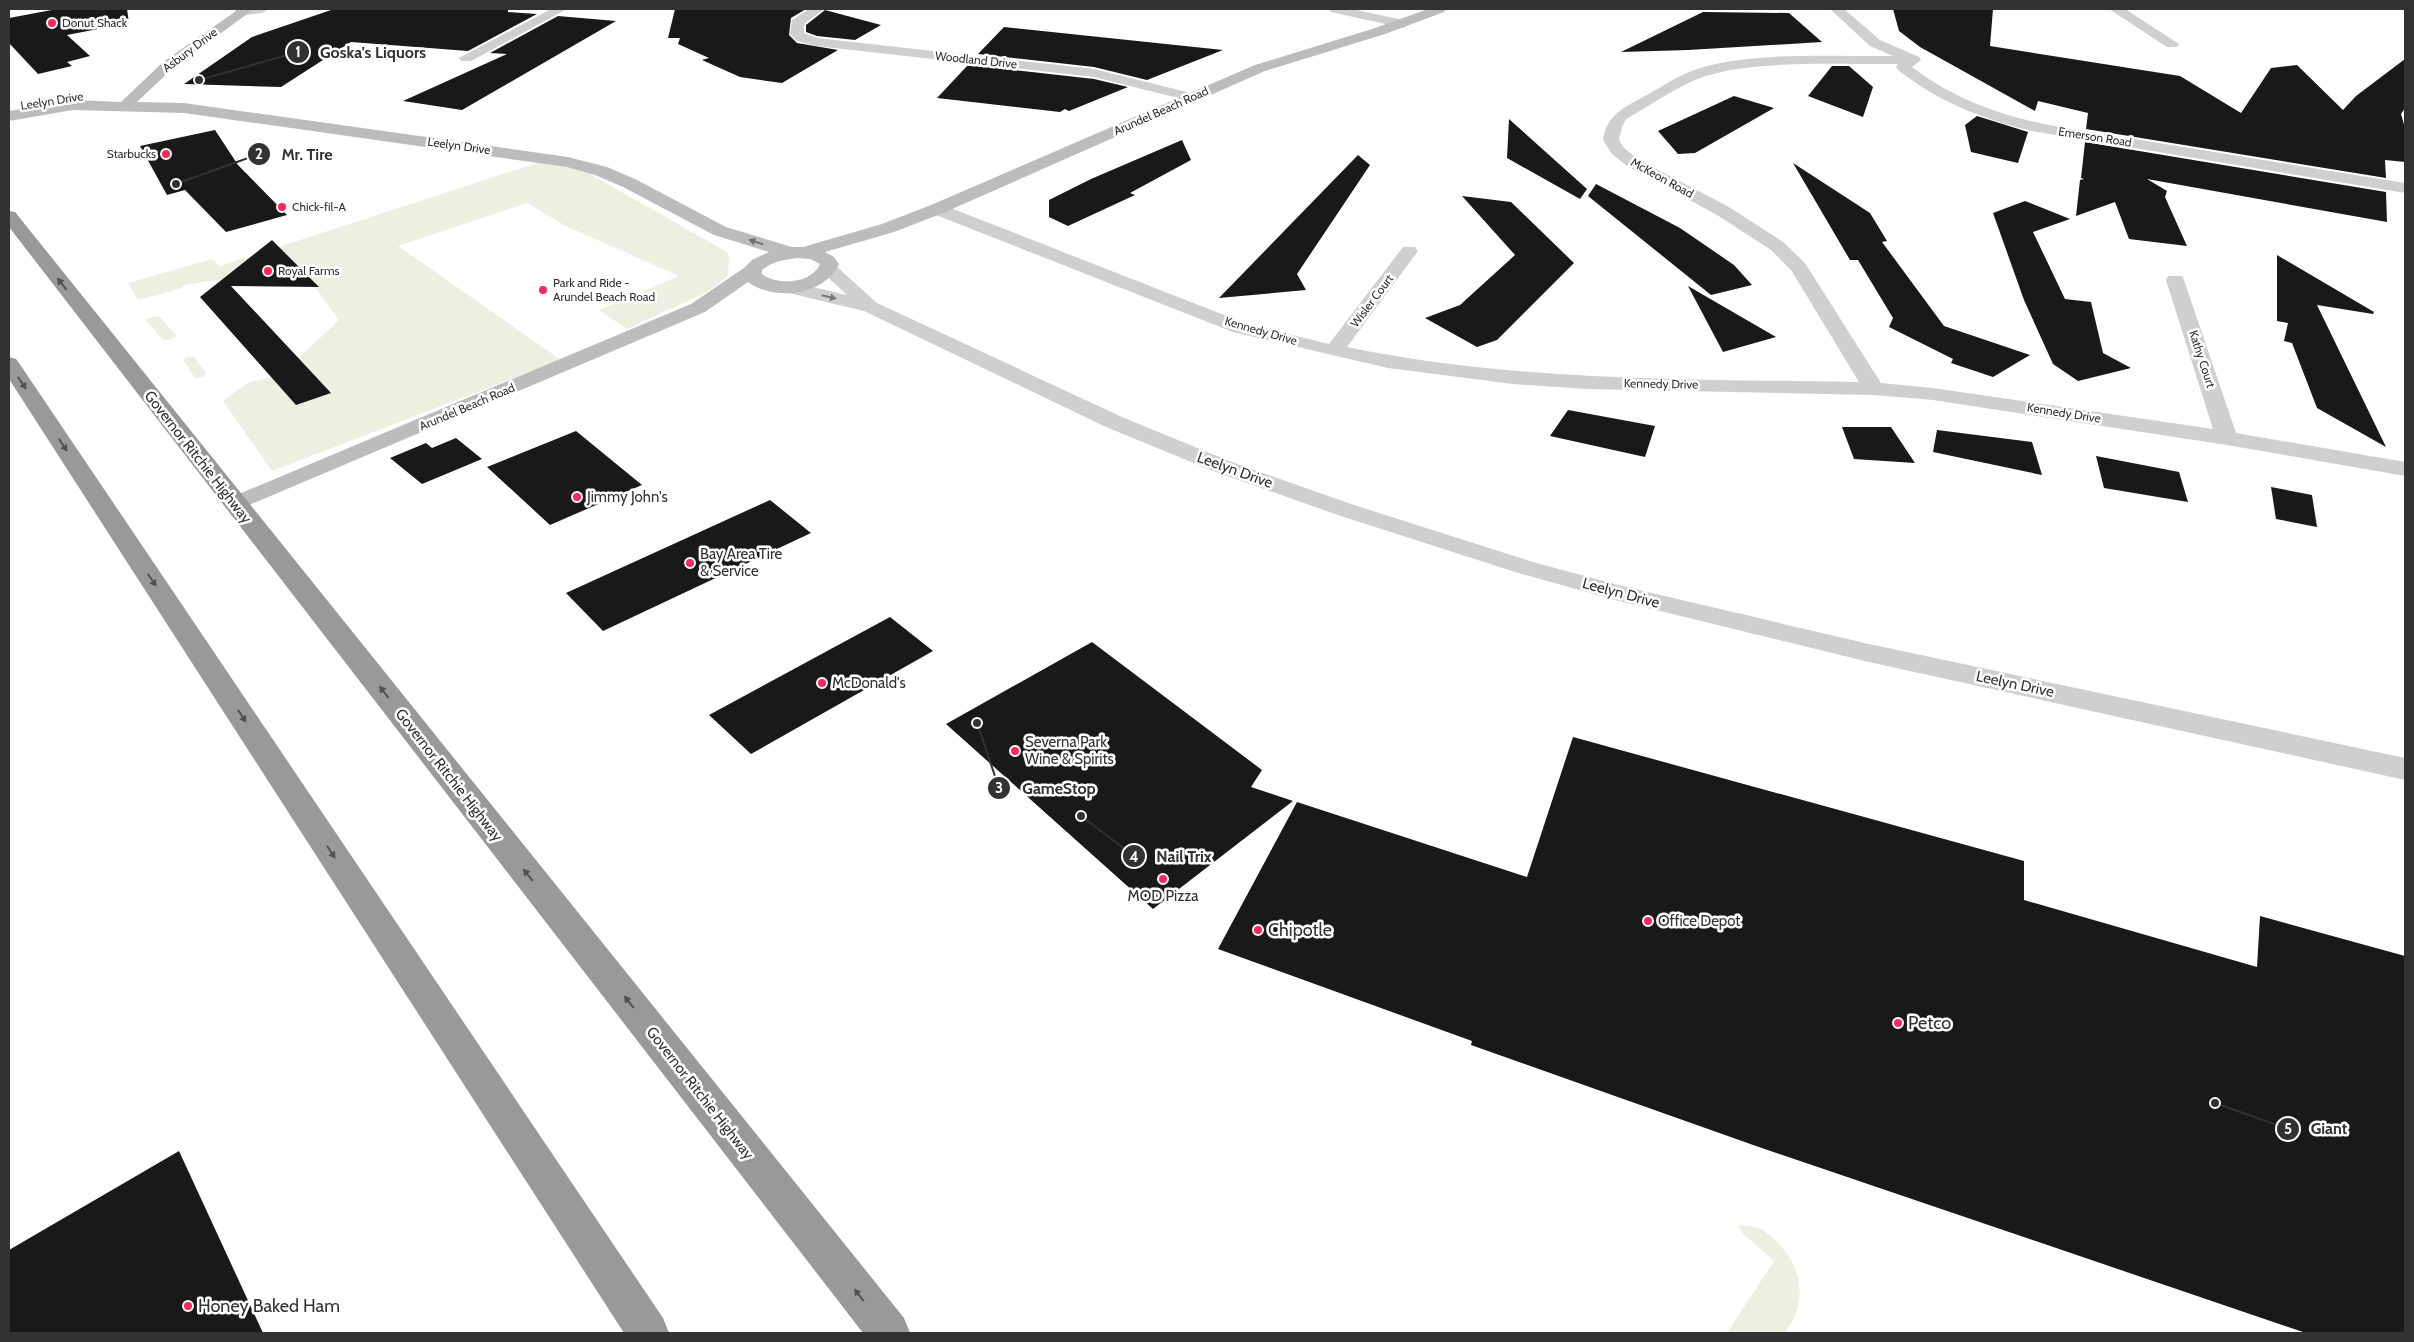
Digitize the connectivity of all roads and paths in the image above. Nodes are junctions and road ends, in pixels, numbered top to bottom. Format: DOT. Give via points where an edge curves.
graph roads {
  1 [pos="262,9"];
  2 [pos="560,9"];
  3 [pos="817,9"];
  4 [pos="1336,9"];
  5 [pos="1439,9"];
  6 [pos="1837,9"];
  7 [pos="2116,9"];
  8 [pos="244,11"];
  9 [pos="1403,24"];
  10 [pos="2172,44"];
  11 [pos="466,58"];
  12 [pos="1914,60"];
  13 [pos="1190,98"];
  14 [pos="130,100"];
  15 [pos="9,108"];
  16 [pos="9,116"];
  17 [pos="2405,188"];
  18 [pos="937,209"];
  19 [pos="9,216"];
  20 [pos="888,228"];
  21 [pos="720,231"];
  22 [pos="1409,251"];
  23 [pos="798,252"];
  24 [pos="830,267"];
  25 [pos="753,270"];
  26 [pos="2175,280"];
  27 [pos="784,287"];
  28 [pos="870,307"];
  29 [pos="698,308"];
  30 [pos="1334,351"];
  31 [pos="9,363"];
  32 [pos="1874,389"];
  33 [pos="2227,438"];
  34 [pos="2405,469"];
  35 [pos="235,504"];
  36 [pos="2405,769"];
  37 [pos="648,1333"];
  38 [pos="890,1333"];
  1 -- 8 [label="street"];
  2 -- 11 [label="street"];
  3 -- 13 [label="street, Woodland Drive" via="797,23 797,34 802,38 1094,73"];
  4 -- 9 [label="street"];
  5 -- 9 [label="street, Arundel Beach Road"];
  6 -- 12 [label="street" via="1875,43"];
  7 -- 10 [label="street"];
  8 -- 14 [label="street, Asbury Drive" via="184,52"];
  9 -- 13 [label="street, Arundel Beach Road" via="1278,62"];
  12 -- 17 [label="street, Emerson Road" via="1903,67 1927,87 1970,109 1998,118 2054,131"];
  12 -- 32 [label="street, McKeon Road" via="1772,62 1709,70 1694,75 1621,116 1614,124 1611,140 1618,151 1633,163 1754,229 1777,246 1798,267"];
  13 -- 18 [label="street, Arundel Beach Road"];
  14 -- 15 [label="street, Leelyn Drive" via="83,96"];
  14 -- 16 [label="street, Leelyn Drive" via="72,105"];
  14 -- 21 [label="street, Leelyn Drive" via="568,162 630,183"];
  18 -- 20 [label="street, Arundel Beach Road"];
  18 -- 30 [label="street, Kennedy Drive" via="1240,328"];
  35 -- 19 [label="highway, Governor Ritchie Highway, one-way"];
  20 -- 23 [label="street, Arundel Beach Road"];
  20 -- 24 [label="street, Arundel Beach Road"];
  23 -- 21 [label="street, Leelyn Drive, one-way"];
  21 -- 25 [label="street, Leelyn Drive"];
  22 -- 30 [label="street, Wisler Court"];
  23 -- 24 [label="street, Leelyn Drive" via="822,256"];
  23 -- 25 [label="street, Arundel Beach Road" via="768,258"];
  24 -- 27 [label="street, Arundel Beach Road" via="818,279"];
  24 -- 28 [label="street, Leelyn Drive"];
  25 -- 27 [label="street, Leelyn Drive" via="752,276 762,284"];
  25 -- 29 [label="street, Arundel Beach Road"];
  26 -- 33 [label="street, Kathy Court"];
  27 -- 28 [label="street, Leelyn Drive, one-way"];
  27 -- 29 [label="street, Arundel Beach Road"];
  28 -- 36 [label="street, Leelyn Drive" via="1114,422 1221,466 1516,564 1619,593 1860,651"];
  29 -- 35 [label="street, Arundel Beach Road"];
  30 -- 32 [label="street, Kennedy Drive" via="1514,378 1587,383"];
  31 -- 37 [label="highway, one-way"];
  32 -- 33 [label="street, Kennedy Drive" via="2002,403"];
  33 -- 34 [label="street, Kennedy Drive"];
  38 -- 35 [label="highway, Governor Ritchie Highway, one-way"];
}
